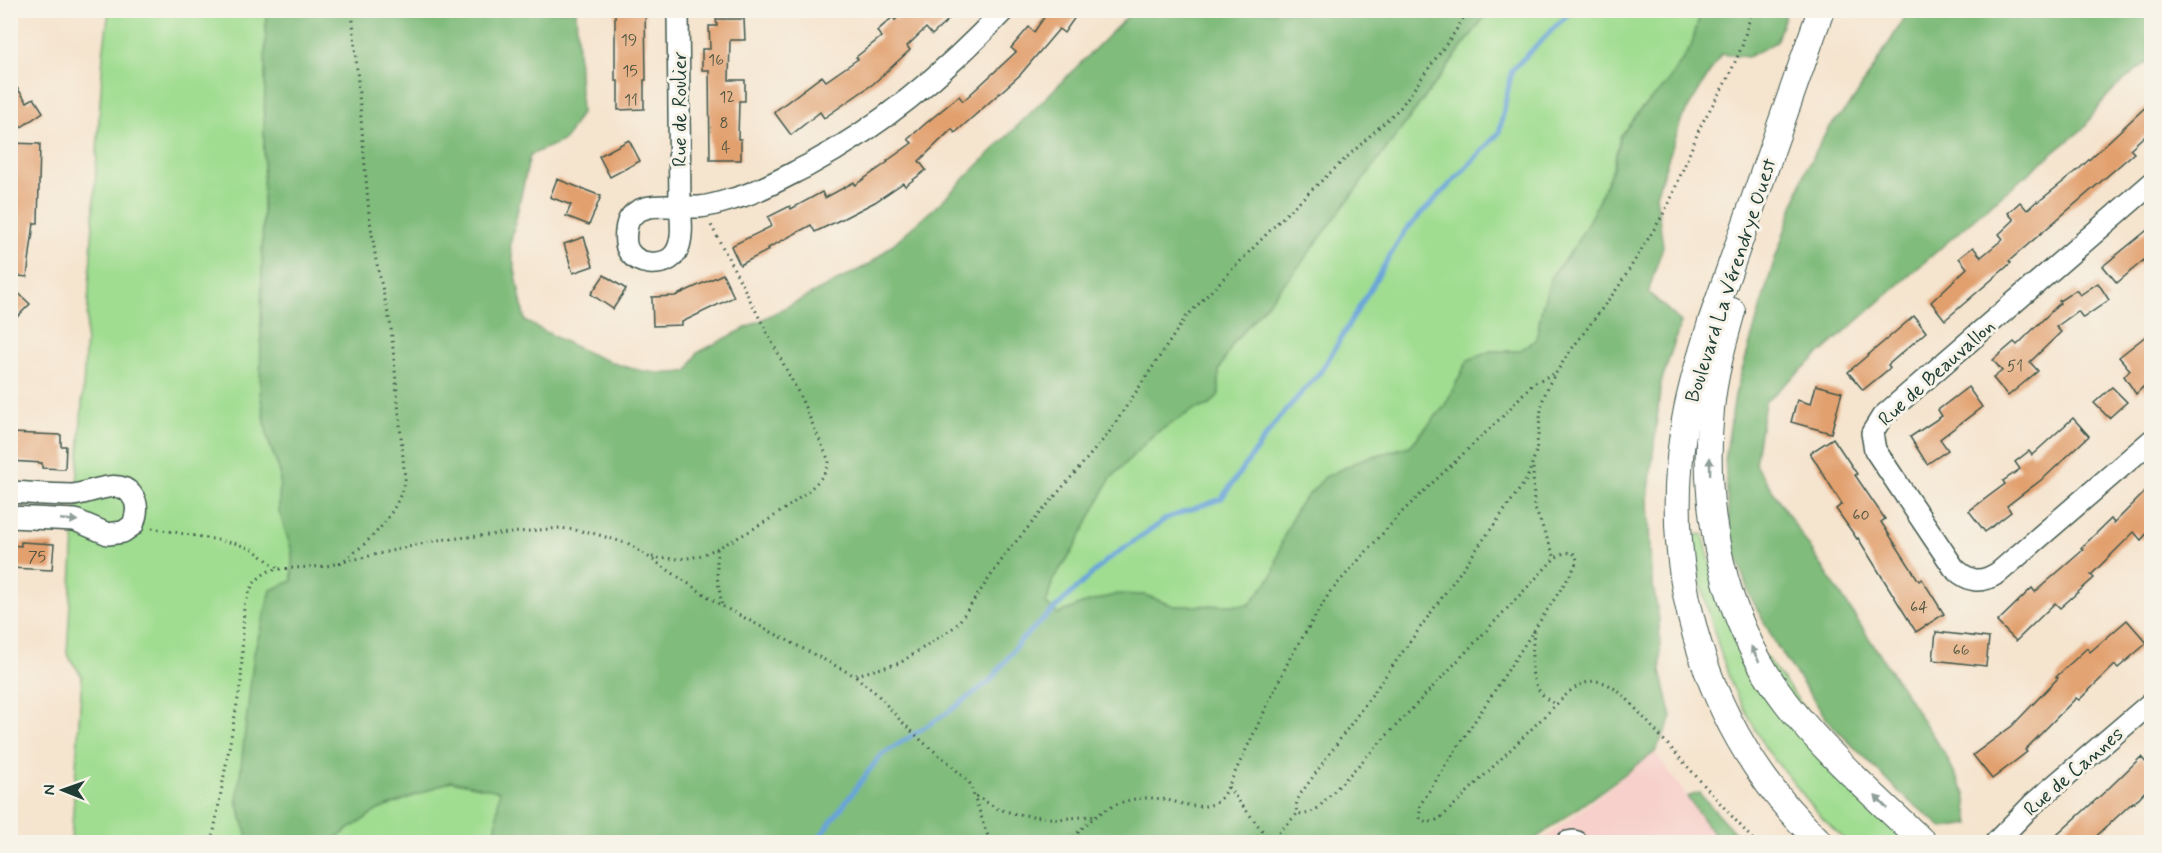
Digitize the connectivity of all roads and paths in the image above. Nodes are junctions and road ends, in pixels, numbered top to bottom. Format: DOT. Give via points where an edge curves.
graph roads {
  1 [pos="352,10"];
  2 [pos="678,10"];
  3 [pos="1004,10"];
  4 [pos="1468,10"];
  5 [pos="1752,10"];
  6 [pos="1821,10"];
  7 [pos="1791,99"];
  8 [pos="2151,183"];
  9 [pos="701,207"];
  10 [pos="1556,374"];
  11 [pos="2151,440"];
  12 [pos="1533,466"];
  13 [pos="10,492"];
  14 [pos="10,517"];
  15 [pos="133,525"];
  16 [pos="717,549"];
  17 [pos="650,557"];
  18 [pos="1555,558"];
  19 [pos="338,564"];
  20 [pos="279,569"];
  21 [pos="723,606"];
  22 [pos="1534,630"];
  23 [pos="855,676"];
  24 [pos="2151,702"];
  25 [pos="1555,704"];
  26 [pos="1228,787"];
  27 [pos="974,795"];
  28 [pos="1298,813"];
  29 [pos="1095,816"];
  30 [pos="1271,842"];
  31 [pos="212,843"];
  32 [pos="990,843"];
  33 [pos="1070,843"];
  34 [pos="1567,843"];
  35 [pos="1577,843"];
  36 [pos="1755,843"];
  37 [pos="1820,843"];
  38 [pos="1923,843"];
  39 [pos="1996,843"];
  1 -- 19 [label="path" via="369,214 391,327 405,478 401,496 387,519"];
  2 -- 9 [label="street, Rue de Roulier" via="680,207"];
  3 -- 9 [label="street" via="944,70 869,129 769,185"];
  4 -- 23 [label="path" via="1400,108 1289,211 1186,317 1108,434 1008,551 956,626 900,663"];
  5 -- 10 [label="path" via="1728,78 1701,125 1661,218 1619,286"];
  6 -- 7 [label="main road, Boulevard La Vérendrye Ouest"];
  7 -- 37 [label="main road, Boulevard La Vérendrye Ouest" via="1696,370 1682,441 1677,525 1685,597 1700,653 1719,700 1764,778"];
  38 -- 7 [label="main road, one-way" via="1803,723 1772,682 1736,612 1716,536 1709,442 1716,377"];
  8 -- 11 [label="street, Rue de Beauvallon" via="1882,417 1872,433 1875,450 1953,567 1978,582 1998,573"];
  9 -- 16 [label="path" via="799,394 829,461 817,482 773,518"];
  10 -- 12 [label="path" via="1542,402"];
  10 -- 26 [label="path" via="1533,383 1402,512 1330,592 1290,658"];
  12 -- 18 [label="path" via="1534,506"];
  12 -- 28 [label="path" via="1296,800"];
  13 -- 15 [label="street" via="72,495 117,486 128,490 135,500"];
  14 -- 15 [label="street, one-way" via="75,520 108,534 123,532"];
  15 -- 20 [label="path" via="234,543 252,549"];
  16 -- 17 [label="path" via="684,559"];
  16 -- 21 [label="path"];
  17 -- 19 [label="path" via="617,539 560,528 438,540"];
  17 -- 21 [label="path"];
  18 -- 22 [label="path" via="1571,552 1577,561"];
  18 -- 28 [label="path" via="1318,808 1309,814"];
  19 -- 20 [label="path"];
  20 -- 31 [label="path" via="269,571 253,584 244,605 241,682"];
  21 -- 23 [label="path"];
  22 -- 25 [label="path" via="1535,688"];
  22 -- 25 [label="path" via="1420,805 1420,819 1434,822 1443,816"];
  23 -- 27 [label="path" via="961,774"];
  24 -- 39 [label="street, Rue de Cannes" via="2033,804"];
  25 -- 36 [label="path" via="1581,683 1600,681 1615,688"];
  26 -- 29 [label="path" via="1218,802 1211,805 1151,798 1121,802"];
  26 -- 30 [label="path"];
  27 -- 29 [label="path" via="998,809 1016,813 1057,819"];
  27 -- 32 [label="path"];
  28 -- 30 [label="path"];
  29 -- 33 [label="path"];
  34 -- 35 [label="street"];
}
